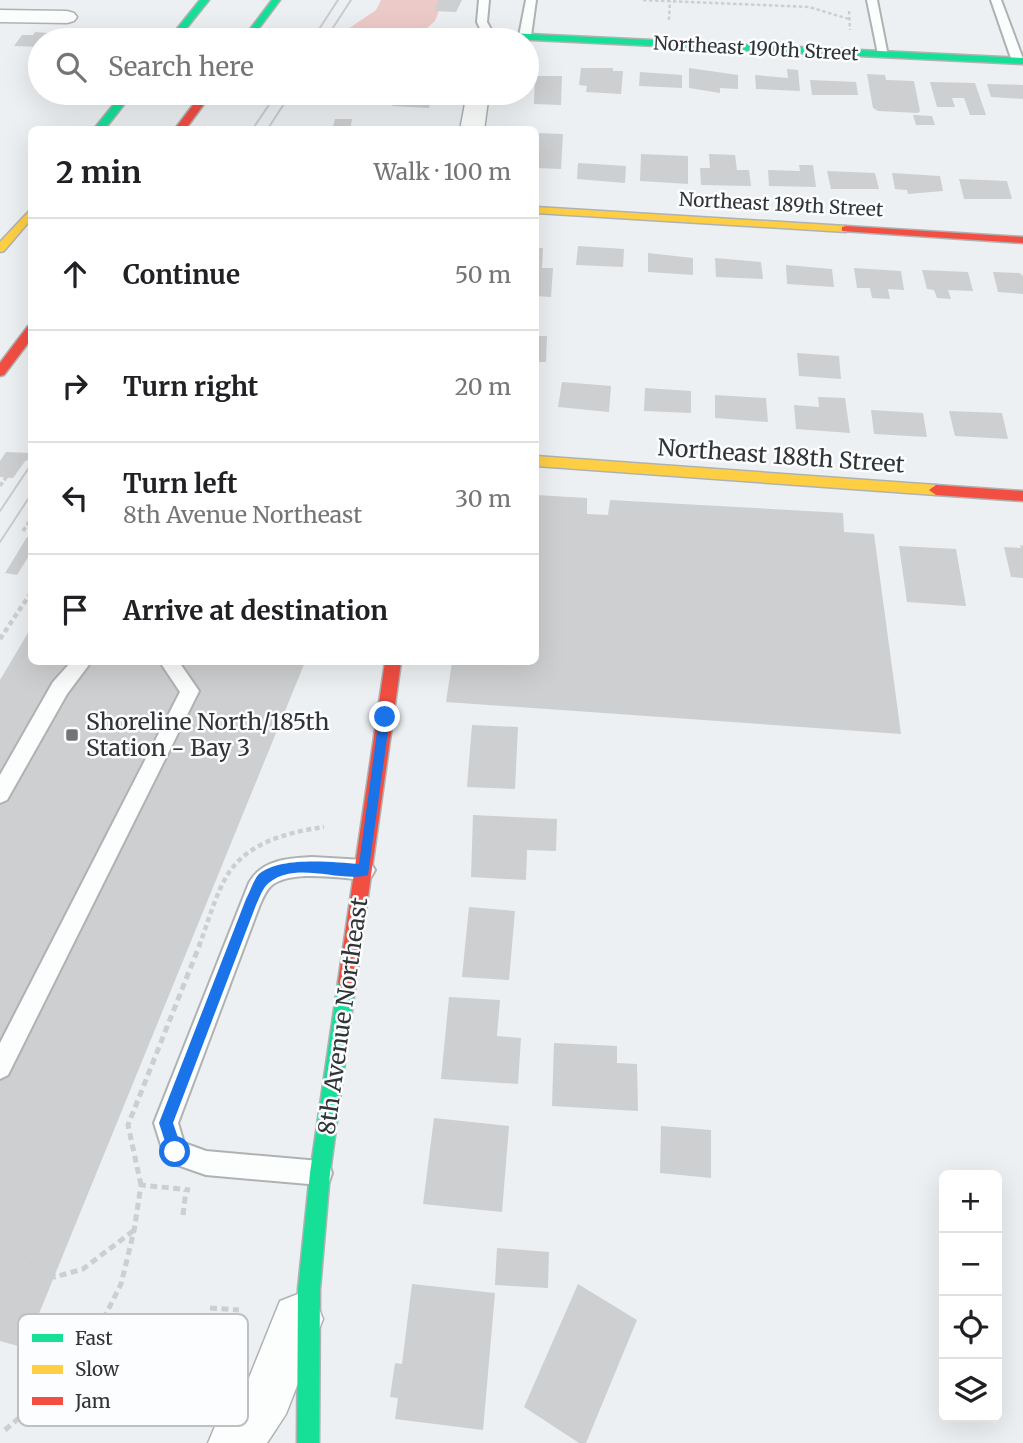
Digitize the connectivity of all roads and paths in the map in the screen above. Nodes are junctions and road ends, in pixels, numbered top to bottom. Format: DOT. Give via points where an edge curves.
graph roads {
  1 [pos="205,0"];
  2 [pos="276,0"];
  3 [pos="484,0"];
  4 [pos="531,0"];
  5 [pos="643,0"];
  6 [pos="808,0"];
  7 [pos="872,0"];
  8 [pos="996,0"];
  9 [pos="670,1"];
  10 [pos="722,2"];
  11 [pos="809,7"];
  12 [pos="0,16"];
  13 [pos="67,17"];
  14 [pos="849,19"];
  15 [pos="669,26"];
  16 [pos="182,28"];
  17 [pos="255,28"];
  18 [pos="484,28"];
  19 [pos="526,28"];
  20 [pos="539,37"];
  21 [pos="884,54"];
  22 [pos="1021,61"];
  23 [pos="118,105"];
  24 [pos="198,105"];
  25 [pos="476,105"];
  26 [pos="101,126"];
  27 [pos="182,126"];
  28 [pos="473,126"];
  29 [pos="539,210"];
  30 [pos="28,216"];
  31 [pos="1023,240"];
  32 [pos="0,249"];
  33 [pos="28,334"];
  34 [pos="0,372"];
  35 [pos="19,459"];
  36 [pos="28,459"];
  37 [pos="539,461"];
  38 [pos="0,467"];
  39 [pos="0,486"];
  40 [pos="1023,496"];
  41 [pos="28,597"];
  42 [pos="0,639"];
  43 [pos="28,647"];
  44 [pos="79,665"];
  45 [pos="171,665"];
  46 [pos="393,665"];
  47 [pos="0,695"];
  48 [pos="0,794"];
  49 [pos="364,870"];
  50 [pos="0,1067"];
  51 [pos="320,1173"];
  52 [pos="186,1190"];
  53 [pos="198,1191"];
  54 [pos="183,1215"];
  55 [pos="134,1231"];
  56 [pos="0,1244"];
  57 [pos="309,1289"];
  58 [pos="210,1308"];
  59 [pos="239,1311"];
  60 [pos="106,1314"];
  61 [pos="18,1419"];
  62 [pos="248,1424"];
  63 [pos="247,1426"];
  64 [pos="5,1430"];
  65 [pos="235,1443"];
  66 [pos="308,1443"];
  1 -- 16 [label="main road"];
  2 -- 17 [label="main road"];
  3 -- 18 [label="lane"];
  4 -- 19 [label="lane"];
  5 -- 9 [label="path"];
  6 -- 11 [label="path"];
  7 -- 21 [label="lane"];
  8 -- 22 [label="lane"];
  9 -- 10 [label="path"];
  9 -- 15 [label="path"];
  10 -- 11 [label="path"];
  11 -- 14 [label="path"];
  12 -- 13 [label="street"];
  20 -- 21 [label="main road, Northeast 190th Street"];
  21 -- 22 [label="main road, Northeast 190th Street"];
  23 -- 26 [label="main road"];
  24 -- 27 [label="main road"];
  25 -- 28 [label="street"];
  29 -- 31 [label="main road, Northeast 189th Street"];
  30 -- 32 [label="main road"];
  33 -- 34 [label="main road"];
  35 -- 36 [label="path"];
  35 -- 38 [label="path" via="6,458"];
  35 -- 39 [label="path"];
  37 -- 40 [label="main road, Northeast 188th Street"];
  41 -- 42 [label="path"];
  43 -- 47 [label="path"];
  44 -- 48 [label="lane" via="60,688"];
  45 -- 50 [label="lane" via="190,691"];
  46 -- 49 [label="main road, 8th Avenue Northeast"];
  49 -- 51 [label="main road, 8th Avenue Northeast"];
  49 -- 51 [label="lane" via="297,868 264,878 250,903 166,1123 175,1152 206,1163"];
  51 -- 57 [label="main road, 8th Avenue Northeast"];
  52 -- 53 [label="path"];
  52 -- 54 [label="path"];
  52 -- 55 [label="path" via="141,1185"];
  55 -- 56 [label="path" via="83,1269 55,1277"];
  55 -- 60 [label="path" via="121,1283"];
  57 -- 62 [label="street, 8th Avenue Northeast" via="268,1396"];
  57 -- 66 [label="main road, 8th Avenue Northeast"];
  58 -- 59 [label="path"];
  61 -- 64 [label="path"];
  63 -- 65 [label="street, 8th Avenue Northeast"];
}
